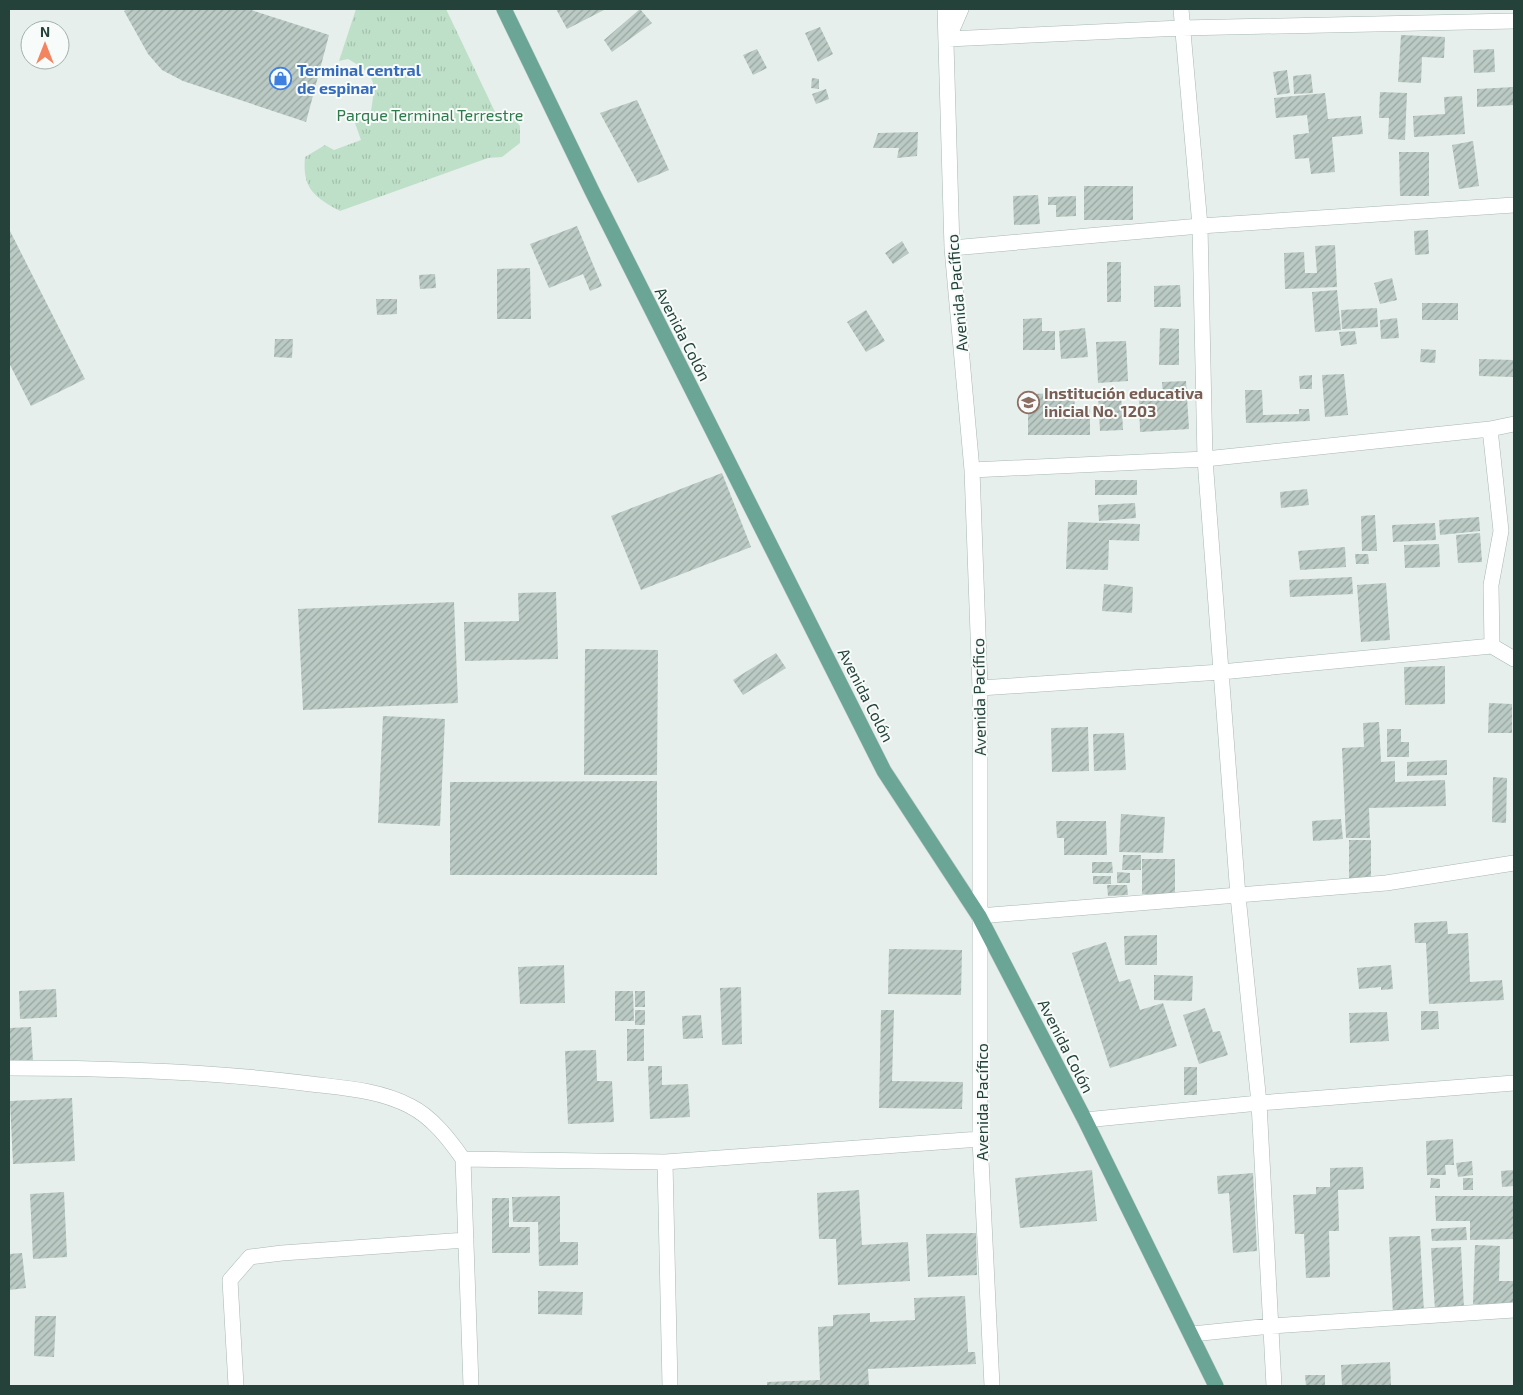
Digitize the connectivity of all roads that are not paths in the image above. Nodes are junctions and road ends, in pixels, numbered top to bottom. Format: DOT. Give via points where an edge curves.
graph roads {
  1 [pos="504,9"];
  2 [pos="945,9"];
  3 [pos="961,9"];
  4 [pos="1181,9"];
  5 [pos="1514,21"];
  6 [pos="1182,28"];
  7 [pos="948,39"];
  8 [pos="1514,205"];
  9 [pos="1200,226"];
  10 [pos="952,248"];
  11 [pos="1514,424"];
  12 [pos="1490,429"];
  13 [pos="1206,459"];
  14 [pos="972,470"];
  15 [pos="1492,646"];
  16 [pos="1514,659"];
  17 [pos="1222,672"];
  18 [pos="980,688"];
  19 [pos="1514,864"];
  20 [pos="1238,896"];
  21 [pos="979,916"];
  22 [pos="9,1068"];
  23 [pos="1514,1083"];
  24 [pos="1259,1103"];
  25 [pos="1085,1120"];
  26 [pos="980,1139"];
  27 [pos="463,1159"];
  28 [pos="665,1162"];
  29 [pos="466,1240"];
  30 [pos="1514,1310"];
  31 [pos="1271,1326"];
  32 [pos="1192,1334"];
  33 [pos="236,1386"];
  34 [pos="471,1386"];
  35 [pos="670,1386"];
  36 [pos="992,1386"];
  37 [pos="1216,1386"];
  38 [pos="1274,1386"];
  1 -- 21 [label="main road, Avenida Colón" via="884,771"];
  2 -- 7 [label="street, Avenida Pacífico"];
  3 -- 7 [label="street"];
  4 -- 6 [label="street"];
  5 -- 6 [label="street"];
  6 -- 7 [label="street"];
  6 -- 9 [label="street"];
  7 -- 10 [label="street, Avenida Pacífico"];
  8 -- 9 [label="street"];
  9 -- 10 [label="street"];
  9 -- 13 [label="street"];
  10 -- 14 [label="street, Avenida Pacífico"];
  11 -- 12 [label="street"];
  12 -- 13 [label="street"];
  12 -- 15 [label="street" via="1501,531 1491,586"];
  13 -- 14 [label="street"];
  13 -- 17 [label="street"];
  14 -- 18 [label="street, Avenida Pacífico"];
  15 -- 16 [label="street"];
  15 -- 17 [label="street"];
  17 -- 18 [label="street"];
  17 -- 20 [label="street"];
  18 -- 21 [label="street, Avenida Pacífico"];
  19 -- 20 [label="street" via="1386,882"];
  20 -- 21 [label="street"];
  20 -- 24 [label="street"];
  21 -- 25 [label="main road, Avenida Colón"];
  21 -- 26 [label="street, Avenida Pacífico"];
  22 -- 27 [label="street" via="106,1068 279,1079 368,1091 410,1106 447,1136"];
  23 -- 24 [label="street"];
  24 -- 25 [label="street"];
  24 -- 31 [label="street"];
  25 -- 32 [label="main road, Avenida Colón"];
  26 -- 28 [label="street"];
  26 -- 36 [label="street, Avenida Pacífico"];
  27 -- 28 [label="street"];
  27 -- 29 [label="street"];
  28 -- 35 [label="street"];
  29 -- 33 [label="street" via="250,1258 230,1280"];
  29 -- 34 [label="street"];
  30 -- 31 [label="street"];
  31 -- 32 [label="street"];
  31 -- 38 [label="street"];
  32 -- 37 [label="main road, Avenida Colón"];
}
